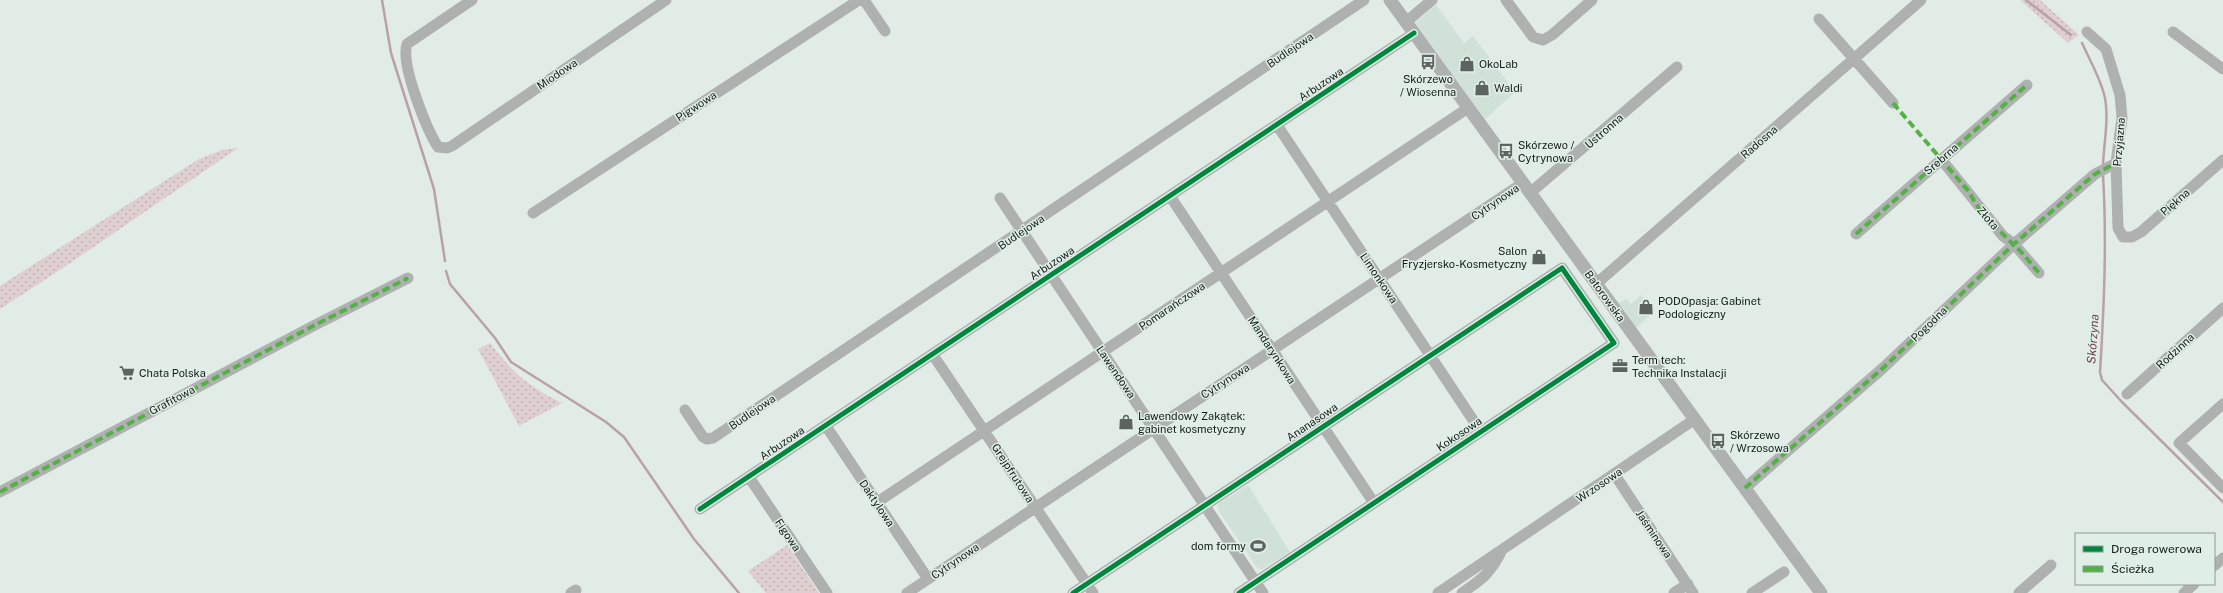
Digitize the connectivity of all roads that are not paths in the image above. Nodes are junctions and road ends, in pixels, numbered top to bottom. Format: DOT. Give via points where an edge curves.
graph roads {
  1 [pos="472,0"];
  2 [pos="666,0"];
  3 [pos="859,0"];
  4 [pos="864,0"];
  5 [pos="1364,0"];
  6 [pos="1390,0"];
  7 [pos="1432,0"];
  8 [pos="1506,0"];
  9 [pos="1592,0"];
  10 [pos="1921,0"];
  11 [pos="1819,19"];
  12 [pos="1406,22"];
  13 [pos="885,31"];
  14 [pos="2087,32"];
  15 [pos="2173,32"];
  16 [pos="1414,34"];
  17 [pos="1854,58"];
  18 [pos="1677,67"];
  19 [pos="2223,69"];
  20 [pos="2027,85"];
  21 [pos="1893,103"];
  22 [pos="1468,108"];
  23 [pos="1277,125"];
  24 [pos="1941,159"];
  25 [pos="2223,160"];
  26 [pos="2116,164"];
  27 [pos="1527,188"];
  28 [pos="1170,196"];
  29 [pos="1000,198"];
  30 [pos="1328,202"];
  31 [pos="533,213"];
  32 [pos="1023,231"];
  33 [pos="1856,234"];
  34 [pos="2123,237"];
  35 [pos="2014,244"];
  36 [pos="1562,268"];
  37 [pos="1222,273"];
  38 [pos="2040,273"];
  39 [pos="1051,275"];
  40 [pos="408,278"];
  41 [pos="1379,279"];
  42 [pos="1596,284"];
  43 [pos="2223,308"];
  44 [pos="1272,350"];
  45 [pos="1103,352"];
  46 [pos="933,355"];
  47 [pos="1430,355"];
  48 [pos="2127,394"];
  49 [pos="2223,404"];
  50 [pos="685,410"];
  51 [pos="1695,419"];
  52 [pos="826,426"];
  53 [pos="1323,427"];
  54 [pos="1153,428"];
  55 [pos="985,430"];
  56 [pos="1481,432"];
  57 [pos="1615,475"];
  58 [pos="749,477"];
  59 [pos="1745,488"];
  60 [pos="2223,488"];
  61 [pos="0,492"];
  62 [pos="876,503"];
  63 [pos="1374,503"];
  64 [pos="1205,505"];
  65 [pos="1035,506"];
  66 [pos="700,509"];
  67 [pos="1502,550"];
  68 [pos="2223,558"];
  69 [pos="2051,565"];
  70 [pos="2215,565"];
  71 [pos="1784,572"];
  72 [pos="928,579"];
  73 [pos="1256,582"];
  74 [pos="2193,585"];
  75 [pos="1690,588"];
  76 [pos="1090,589"];
  77 [pos="827,593"];
  78 [pos="907,593"];
  79 [pos="1073,593"];
  80 [pos="1239,593"];
  81 [pos="1263,593"];
  82 [pos="1438,593"];
  83 [pos="1462,593"];
  84 [pos="1674,593"];
  85 [pos="1752,593"];
  86 [pos="1821,593"];
  87 [pos="2019,593"];
  88 [pos="2184,593"];
  1 -- 2 [label="street, Miodowa" via="407,44 405,60 421,110 438,147 447,148"];
  3 -- 31 [label="street, Pigwowa"];
  4 -- 13 [label="street"];
  5 -- 32 [label="street, Budlejowa"];
  6 -- 12 [label="street, Batorowska"];
  7 -- 12 [label="street"];
  8 -- 9 [label="street" via="1533,37 1543,40"];
  10 -- 17 [label="street, Radosna"];
  11 -- 17 [label="street"];
  12 -- 16 [label="street, Batorowska"];
  14 -- 26 [label="street, Przyjazna" via="2106,49 2120,95 2122,118"];
  15 -- 19 [label="street"];
  16 -- 22 [label="street, Batorowska"];
  16 -- 23 [label="street, Arbuzowa"];
  17 -- 21 [label="street"];
  17 -- 42 [label="street, Radosna"];
  18 -- 27 [label="street, Ustronna"];
  20 -- 24 [label="street, Srebrna"];
  22 -- 27 [label="street, Batorowska"];
  22 -- 30 [label="street, Pomarańczowa"];
  23 -- 28 [label="street, Arbuzowa"];
  23 -- 30 [label="street, Limonkowa"];
  24 -- 33 [label="street, Srebrna"];
  24 -- 35 [label="street, Złota" via="2003,236"];
  25 -- 34 [label="street, Piękna" via="2141,232 2132,237"];
  26 -- 34 [label="street, Przyjazna" via="2118,228"];
  26 -- 35 [label="street, Pogodna" via="2095,174"];
  27 -- 41 [label="street, Cytrynowa"];
  27 -- 42 [label="street, Batorowska"];
  28 -- 37 [label="street, Mandarynkowa"];
  28 -- 39 [label="street, Arbuzowa"];
  29 -- 32 [label="street, Lawendowa"];
  30 -- 37 [label="street, Pomarańczowa"];
  30 -- 41 [label="street, Limonkowa"];
  32 -- 39 [label="street, Lawendowa"];
  32 -- 50 [label="street, Budlejowa" via="713,438 703,437"];
  35 -- 38 [label="street, Złota"];
  35 -- 59 [label="street, Pogodna" via="1883,368"];
  36 -- 47 [label="street, Ananasowa"];
  36 -- 56 [label="street, Kokosowa" via="1614,343"];
  37 -- 44 [label="street, Mandarynkowa"];
  37 -- 45 [label="street, Pomarańczowa"];
  39 -- 45 [label="street, Lawendowa"];
  39 -- 46 [label="street, Arbuzowa"];
  40 -- 61 [label="street, Grafitowa" via="308,328"];
  41 -- 44 [label="street, Cytrynowa"];
  41 -- 47 [label="street, Limonkowa"];
  42 -- 51 [label="street, Batorowska"];
  43 -- 48 [label="street, Rodzinna"];
  44 -- 53 [label="street, Mandarynkowa"];
  44 -- 54 [label="street, Cytrynowa"];
  45 -- 54 [label="street, Lawendowa"];
  45 -- 55 [label="street, Pomarańczowa"];
  46 -- 52 [label="street, Arbuzowa"];
  46 -- 55 [label="street, Grejpfrutowa"];
  47 -- 53 [label="street, Ananasowa"];
  47 -- 56 [label="street, Limonkowa"];
  49 -- 60 [label="street" via="2179,442"];
  51 -- 57 [label="street, Wrzosowa"];
  51 -- 59 [label="street, Batorowska"];
  52 -- 58 [label="street, Arbuzowa"];
  52 -- 62 [label="street, Daktylowa"];
  53 -- 63 [label="street, Mandarynkowa"];
  53 -- 64 [label="street, Ananasowa"];
  54 -- 64 [label="street, Lawendowa"];
  54 -- 65 [label="street, Cytrynowa"];
  55 -- 62 [label="street, Pomarańczowa"];
  55 -- 65 [label="street, Grejpfrutowa"];
  56 -- 63 [label="street, Kokosowa"];
  57 -- 67 [label="street, Wrzosowa"];
  57 -- 75 [label="street, Jaśminowa"];
  58 -- 66 [label="street, Arbuzowa"];
  58 -- 77 [label="street, Figowa"];
  59 -- 86 [label="street, Batorowska"];
  62 -- 72 [label="street, Daktylowa"];
  63 -- 73 [label="street, Kokosowa"];
  64 -- 73 [label="street, Lawendowa"];
  64 -- 76 [label="street, Ananasowa"];
  65 -- 72 [label="street, Cytrynowa"];
  65 -- 76 [label="street, Grejpfrutowa"];
  67 -- 82 [label="street, Wrzosowa"];
  67 -- 83 [label="street, Wrzosowa" via="1484,578"];
  68 -- 70 [label="street"];
  69 -- 87 [label="street"];
  71 -- 85 [label="street"];
  72 -- 78 [label="street, Cytrynowa"];
  73 -- 80 [label="street, Kokosowa"];
  73 -- 81 [label="street, Lawendowa"];
  74 -- 88 [label="street"];
  75 -- 84 [label="street"];
  76 -- 79 [label="street, Ananasowa"];
}
